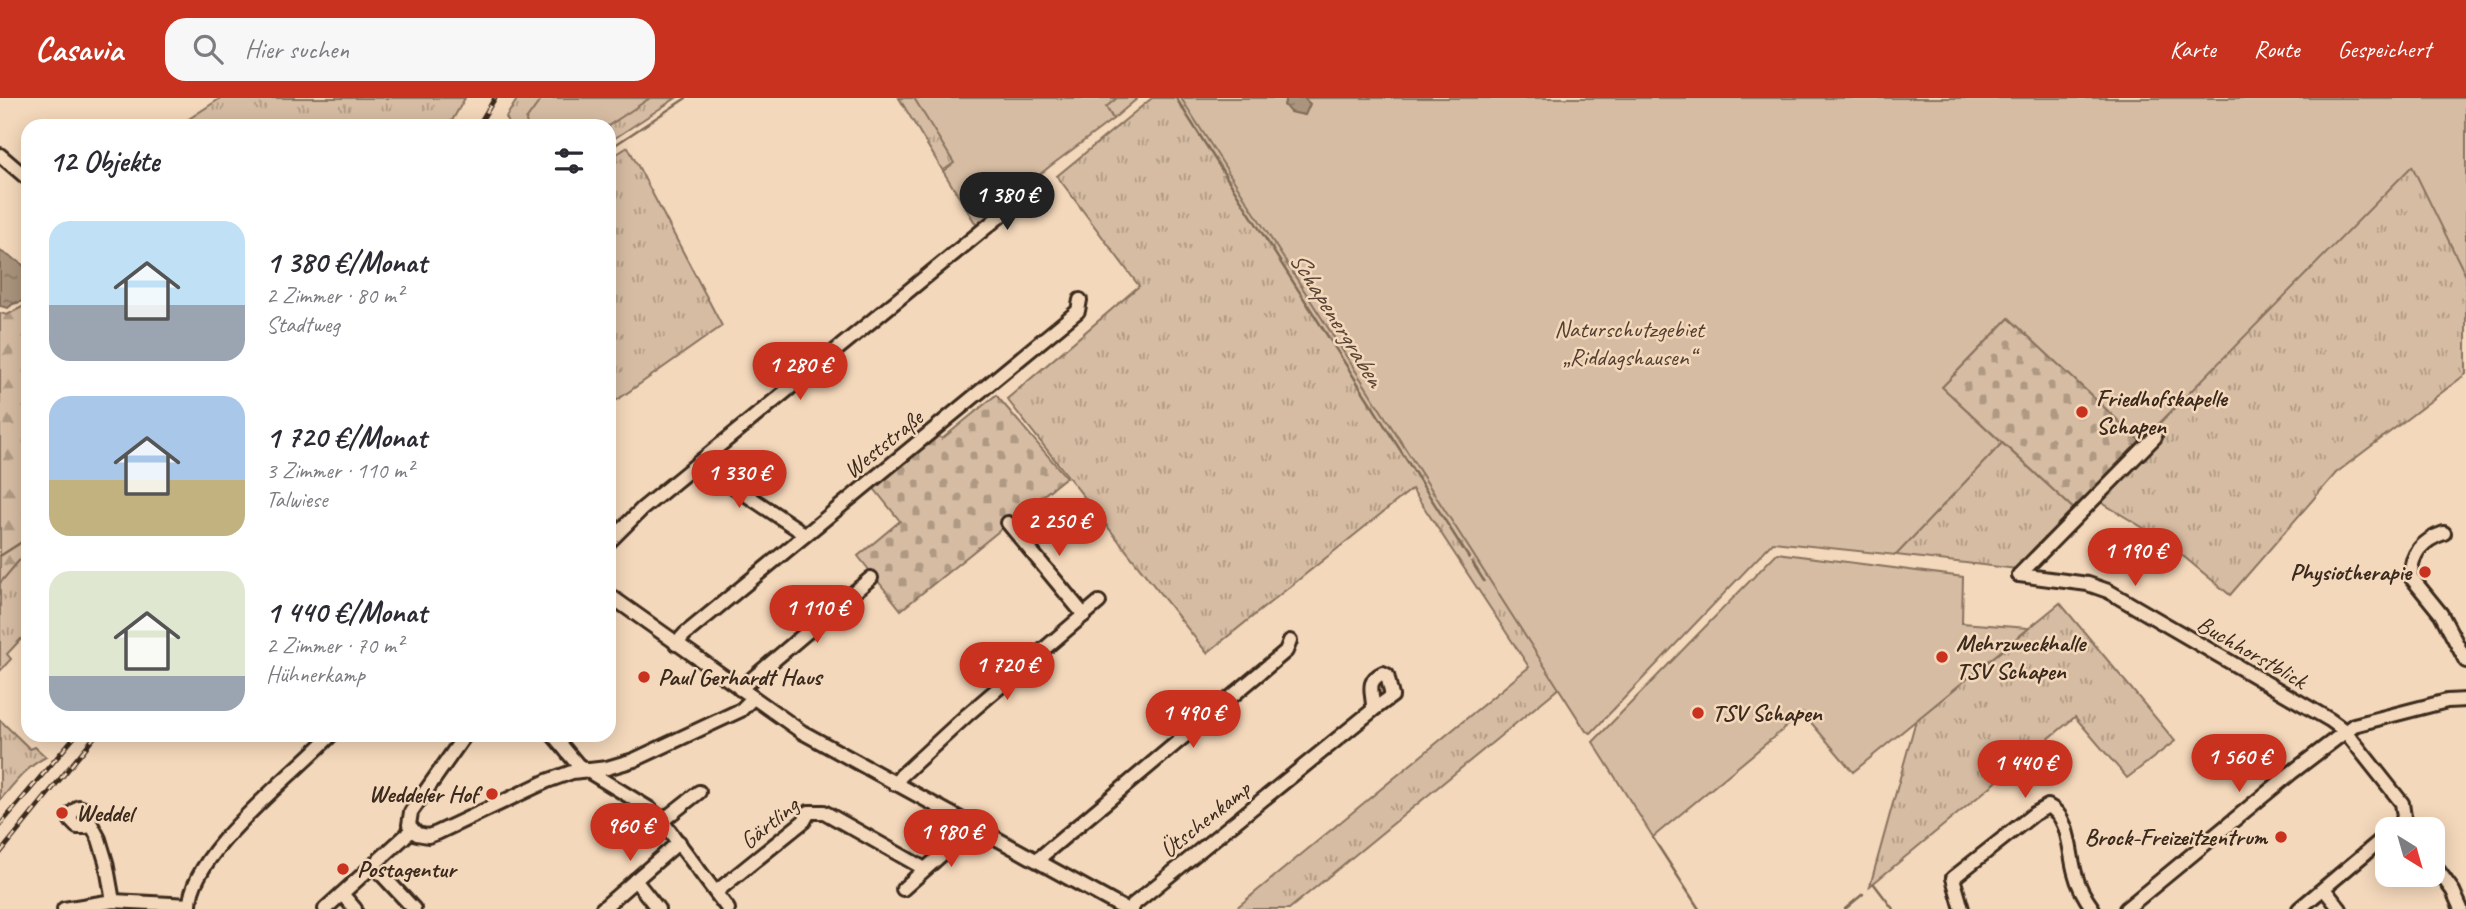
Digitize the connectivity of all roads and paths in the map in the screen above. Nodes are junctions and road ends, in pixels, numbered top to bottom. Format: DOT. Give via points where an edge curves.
graph roads {
  1 [pos="0,155"];
  2 [pos="21,173"];
  3 [pos="1022,198"];
  4 [pos="1080,300"];
  5 [pos="2155,436"];
  6 [pos="702,461"];
  7 [pos="1008,523"];
  8 [pos="2444,533"];
  9 [pos="616,535"];
  10 [pos="804,536"];
  11 [pos="872,578"];
  12 [pos="616,600"];
  13 [pos="1099,602"];
  14 [pos="1084,615"];
  15 [pos="1290,641"];
  16 [pos="676,644"];
  17 [pos="2466,662"];
  18 [pos="740,689"];
  19 [pos="753,698"];
  20 [pos="2466,700"];
  21 [pos="1373,710"];
  22 [pos="2345,731"];
  23 [pos="324,742"];
  24 [pos="460,742"];
  25 [pos="559,742"];
  26 [pos="586,770"];
  27 [pos="895,784"];
  28 [pos="699,792"];
  29 [pos="2404,817"];
  30 [pos="662,821"];
  31 [pos="90,822"];
  32 [pos="970,824"];
  33 [pos="412,830"];
  34 [pos="679,842"];
  35 [pos="2375,845"];
  36 [pos="1037,860"];
  37 [pos="373,865"];
  38 [pos="925,869"];
  39 [pos="2445,878"];
  40 [pos="635,880"];
  41 [pos="903,889"];
  42 [pos="2324,889"];
  43 [pos="716,892"];
  44 [pos="342,894"];
  45 [pos="113,901"];
  46 [pos="190,907"];
  47 [pos="65,909"];
  48 [pos="325,909"];
  49 [pos="355,909"];
  50 [pos="414,909"];
  51 [pos="602,909"];
  52 [pos="658,909"];
  53 [pos="729,909"];
  54 [pos="1125,909"];
  55 [pos="1132,909"];
  56 [pos="1962,909"];
  57 [pos="2093,909"];
  58 [pos="2126,909"];
  59 [pos="2299,909"];
  60 [pos="2340,909"];
  61 [pos="2461,909"];
  1 -- 2 [label="street"];
  3 -- 6 [label="street"];
  4 -- 10 [label="street, Weststraße" via="1078,311"];
  5 -- 22 [label="street, Buchhorstblick" via="2019,575 2108,591"];
  6 -- 9 [label="street"];
  6 -- 10 [label="street"];
  7 -- 14 [label="street"];
  8 -- 17 [label="street" via="2429,538 2416,553 2411,577 2441,614"];
  10 -- 16 [label="street, Weststraße"];
  11 -- 18 [label="street"];
  12 -- 16 [label="street"];
  13 -- 14 [label="street"];
  14 -- 27 [label="street"];
  15 -- 36 [label="street" via="1286,651"];
  16 -- 18 [label="street"];
  18 -- 19 [label="street"];
  19 -- 26 [label="street" via="741,710 634,760"];
  19 -- 27 [label="street" via="813,739"];
  20 -- 22 [label="street" via="2447,701"];
  21 -- 55 [label="street, Ütschenkamp"];
  22 -- 29 [label="street" via="2402,803"];
  22 -- 58 [label="street"];
  23 -- 46 [label="street" via="221,843 193,890"];
  24 -- 33 [label="street" via="411,812"];
  25 -- 26 [label="street"];
  26 -- 30 [label="street"];
  26 -- 33 [label="street" via="547,781 437,833 423,835"];
  27 -- 32 [label="street"];
  28 -- 30 [label="street"];
  30 -- 34 [label="street"];
  31 -- 45 [label="street" via="106,862"];
  32 -- 36 [label="street"];
  32 -- 38 [label="street"];
  33 -- 37 [label="street"];
  34 -- 40 [label="street"];
  34 -- 43 [label="street"];
  35 -- 42 [label="street"];
  36 -- 54 [label="street"];
  37 -- 44 [label="street"];
  37 -- 50 [label="street"];
  38 -- 41 [label="street"];
  38 -- 43 [label="street, Gärtling" via="824,812 810,812"];
  39 -- 61 [label="street"];
  40 -- 51 [label="street"];
  40 -- 52 [label="street"];
  42 -- 59 [label="street"];
  42 -- 60 [label="street"];
  43 -- 53 [label="street"];
  44 -- 48 [label="street"];
  44 -- 49 [label="street"];
  45 -- 46 [label="street"];
  45 -- 47 [label="street"];
  56 -- 57 [label="street" via="1953,878 2048,806 2063,826 2078,884"];
}
